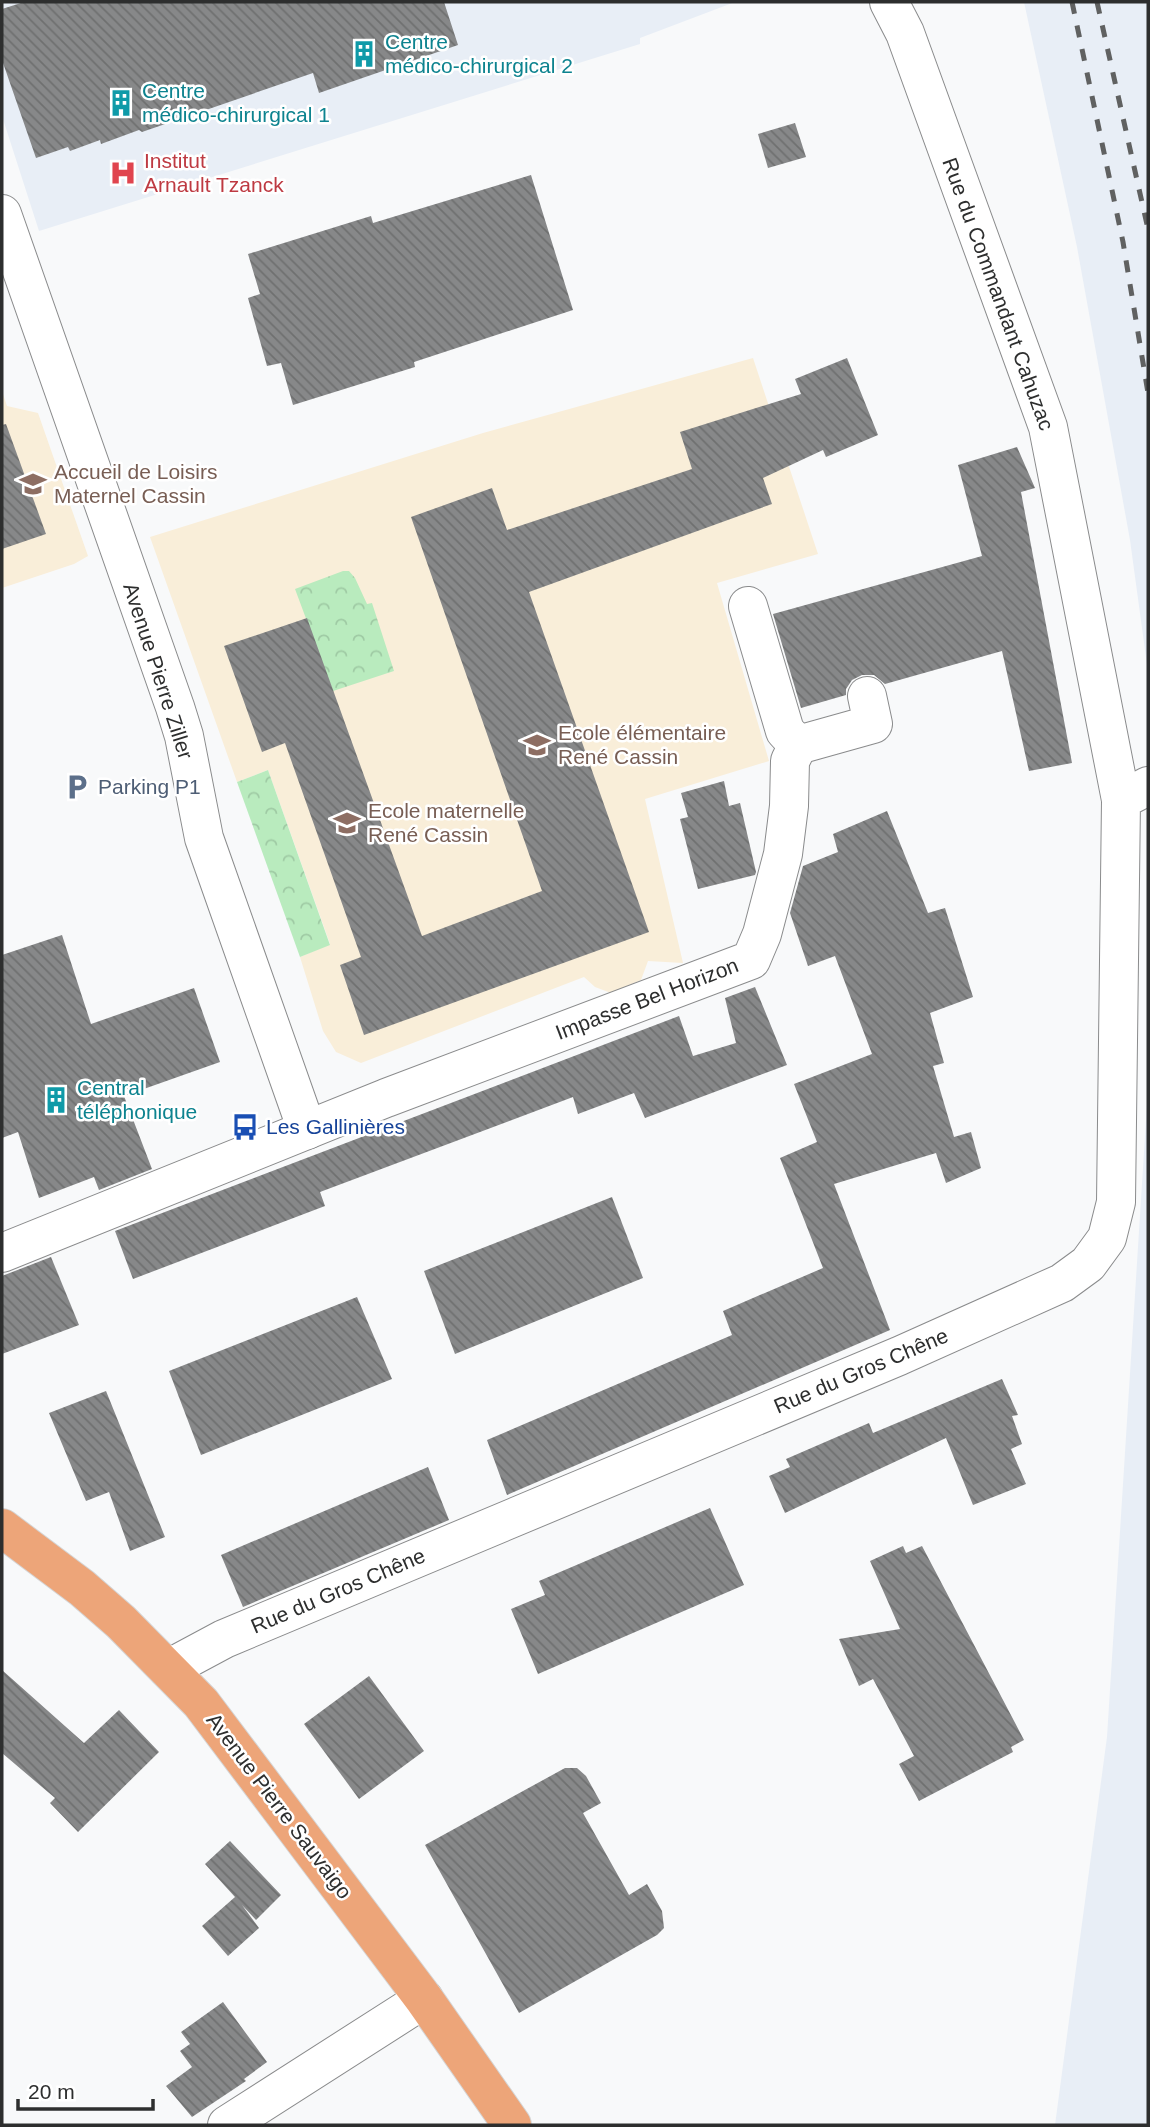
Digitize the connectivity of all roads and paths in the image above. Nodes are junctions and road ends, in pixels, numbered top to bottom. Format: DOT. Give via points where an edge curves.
graph roads {
  1 [pos="889,2"];
  2 [pos="2,214"];
  3 [pos="748,606"];
  4 [pos="867,696"];
  5 [pos="798,745"];
  6 [pos="1134,793"];
  7 [pos="321,1124"];
  8 [pos="2,1253"];
  9 [pos="2,1528"];
  10 [pos="168,1669"];
  11 [pos="424,1999"];
  12 [pos="227,2125"];
  13 [pos="512,2125"];
  1 -- 6 [label="street, Rue du Commandant Cahuzac" via="905,33 1048,427"];
  2 -- 7 [label="street, Avenue Pierre Ziller" via="175,707 204,838"];
  3 -- 5 [label="street" via="785,731"];
  4 -- 5 [label="street" via="873,724"];
  5 -- 7 [label="street, Impasse Bel Horizon" via="790,761 783,855 751,960"];
  6 -- 10 [label="street, Rue du Gros Chêne" via="1116,1202 1107,1238 1088,1264 1062,1283 899,1356 224,1639"];
  7 -- 8 [label="street"];
  9 -- 10 [label="main road, Avenue Pierre Sauvaigo" via="82,1588"];
  10 -- 11 [label="main road, Avenue Pierre Sauvaigo" via="201,1703"];
  11 -- 12 [label="street"];
  11 -- 13 [label="main road, Avenue Pierre Sauvaigo"];
}
